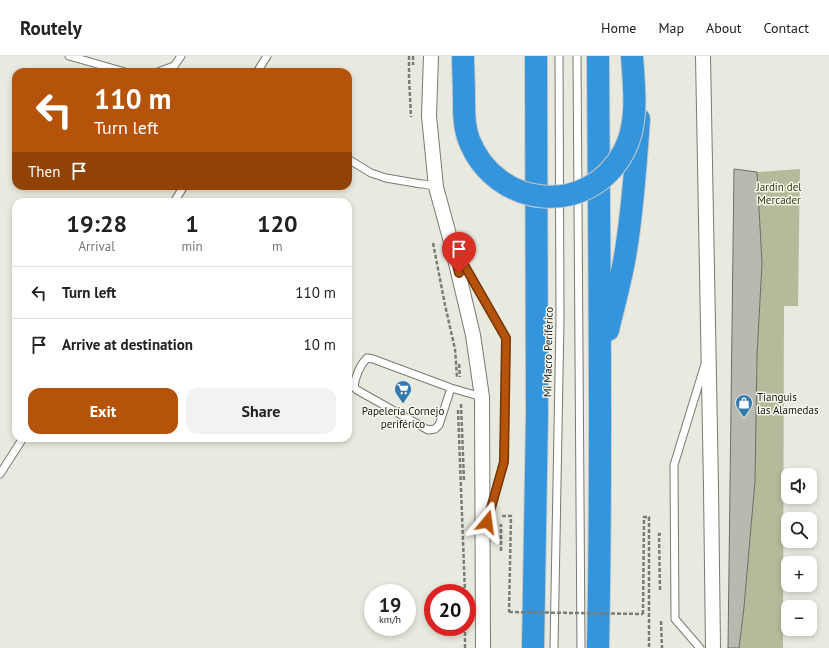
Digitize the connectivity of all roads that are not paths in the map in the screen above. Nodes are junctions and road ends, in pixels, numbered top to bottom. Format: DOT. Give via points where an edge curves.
graph roads {
  1 [pos="69,56"];
  2 [pos="181,56"];
  3 [pos="267,56"];
  4 [pos="431,56"];
  5 [pos="463,56"];
  6 [pos="536,56"];
  7 [pos="559,56"];
  8 [pos="577,56"];
  9 [pos="598,56"];
  10 [pos="632,56"];
  11 [pos="642,56"];
  12 [pos="703,56"];
  13 [pos="112,68"];
  14 [pos="169,68"];
  15 [pos="260,68"];
  16 [pos="352,161"];
  17 [pos="436,187"];
  18 [pos="451,242"];
  19 [pos="709,350"];
  20 [pos="600,358"];
  21 [pos="456,389"];
  22 [pos="482,397"];
  23 [pos="20,442"];
  24 [pos="0,474"];
  25 [pos="483,537"];
  26 [pos="532,643"];
  27 [pos="484,648"];
  28 [pos="554,648"];
  29 [pos="581,648"];
  30 [pos="598,648"];
  31 [pos="700,648"];
  32 [pos="713,648"];
  1 -- 13 [label="lane"];
  2 -- 14 [label="lane" via="174,66"];
  3 -- 15 [label="lane"];
  4 -- 17 [label="street" via="429,116"];
  5 -- 10 [label="highway, bridge" via="465,124 474,152 481,164 502,183 514,190 542,196 584,190 607,174 617,163 630,137 633,124"];
  6 -- 26 [label="highway" via="537,413"];
  7 -- 28 [label="lane, Mi Macro Periférico" via="560,320"];
  8 -- 29 [label="lane"];
  9 -- 20 [label="highway"];
  11 -- 20 [label="highway" via="638,144 626,250 621,280"];
  12 -- 19 [label="street"];
  16 -- 17 [label="lane" via="386,178"];
  17 -- 18 [label="street"];
  18 -- 22 [label="street" via="473,335"];
  18 -- 25 [label="lane" via="506,338 504,462"];
  19 -- 31 [label="lane" via="674,465 675,619"];
  19 -- 32 [label="street"];
  20 -- 30 [label="highway"];
  21 -- 21 [label="lane" via="367,358 354,381 357,390 428,430 435,430 439,425"];
  21 -- 22 [label="lane"];
  22 -- 25 [label="street"];
  23 -- 24 [label="lane"];
  25 -- 27 [label="street"];
}
